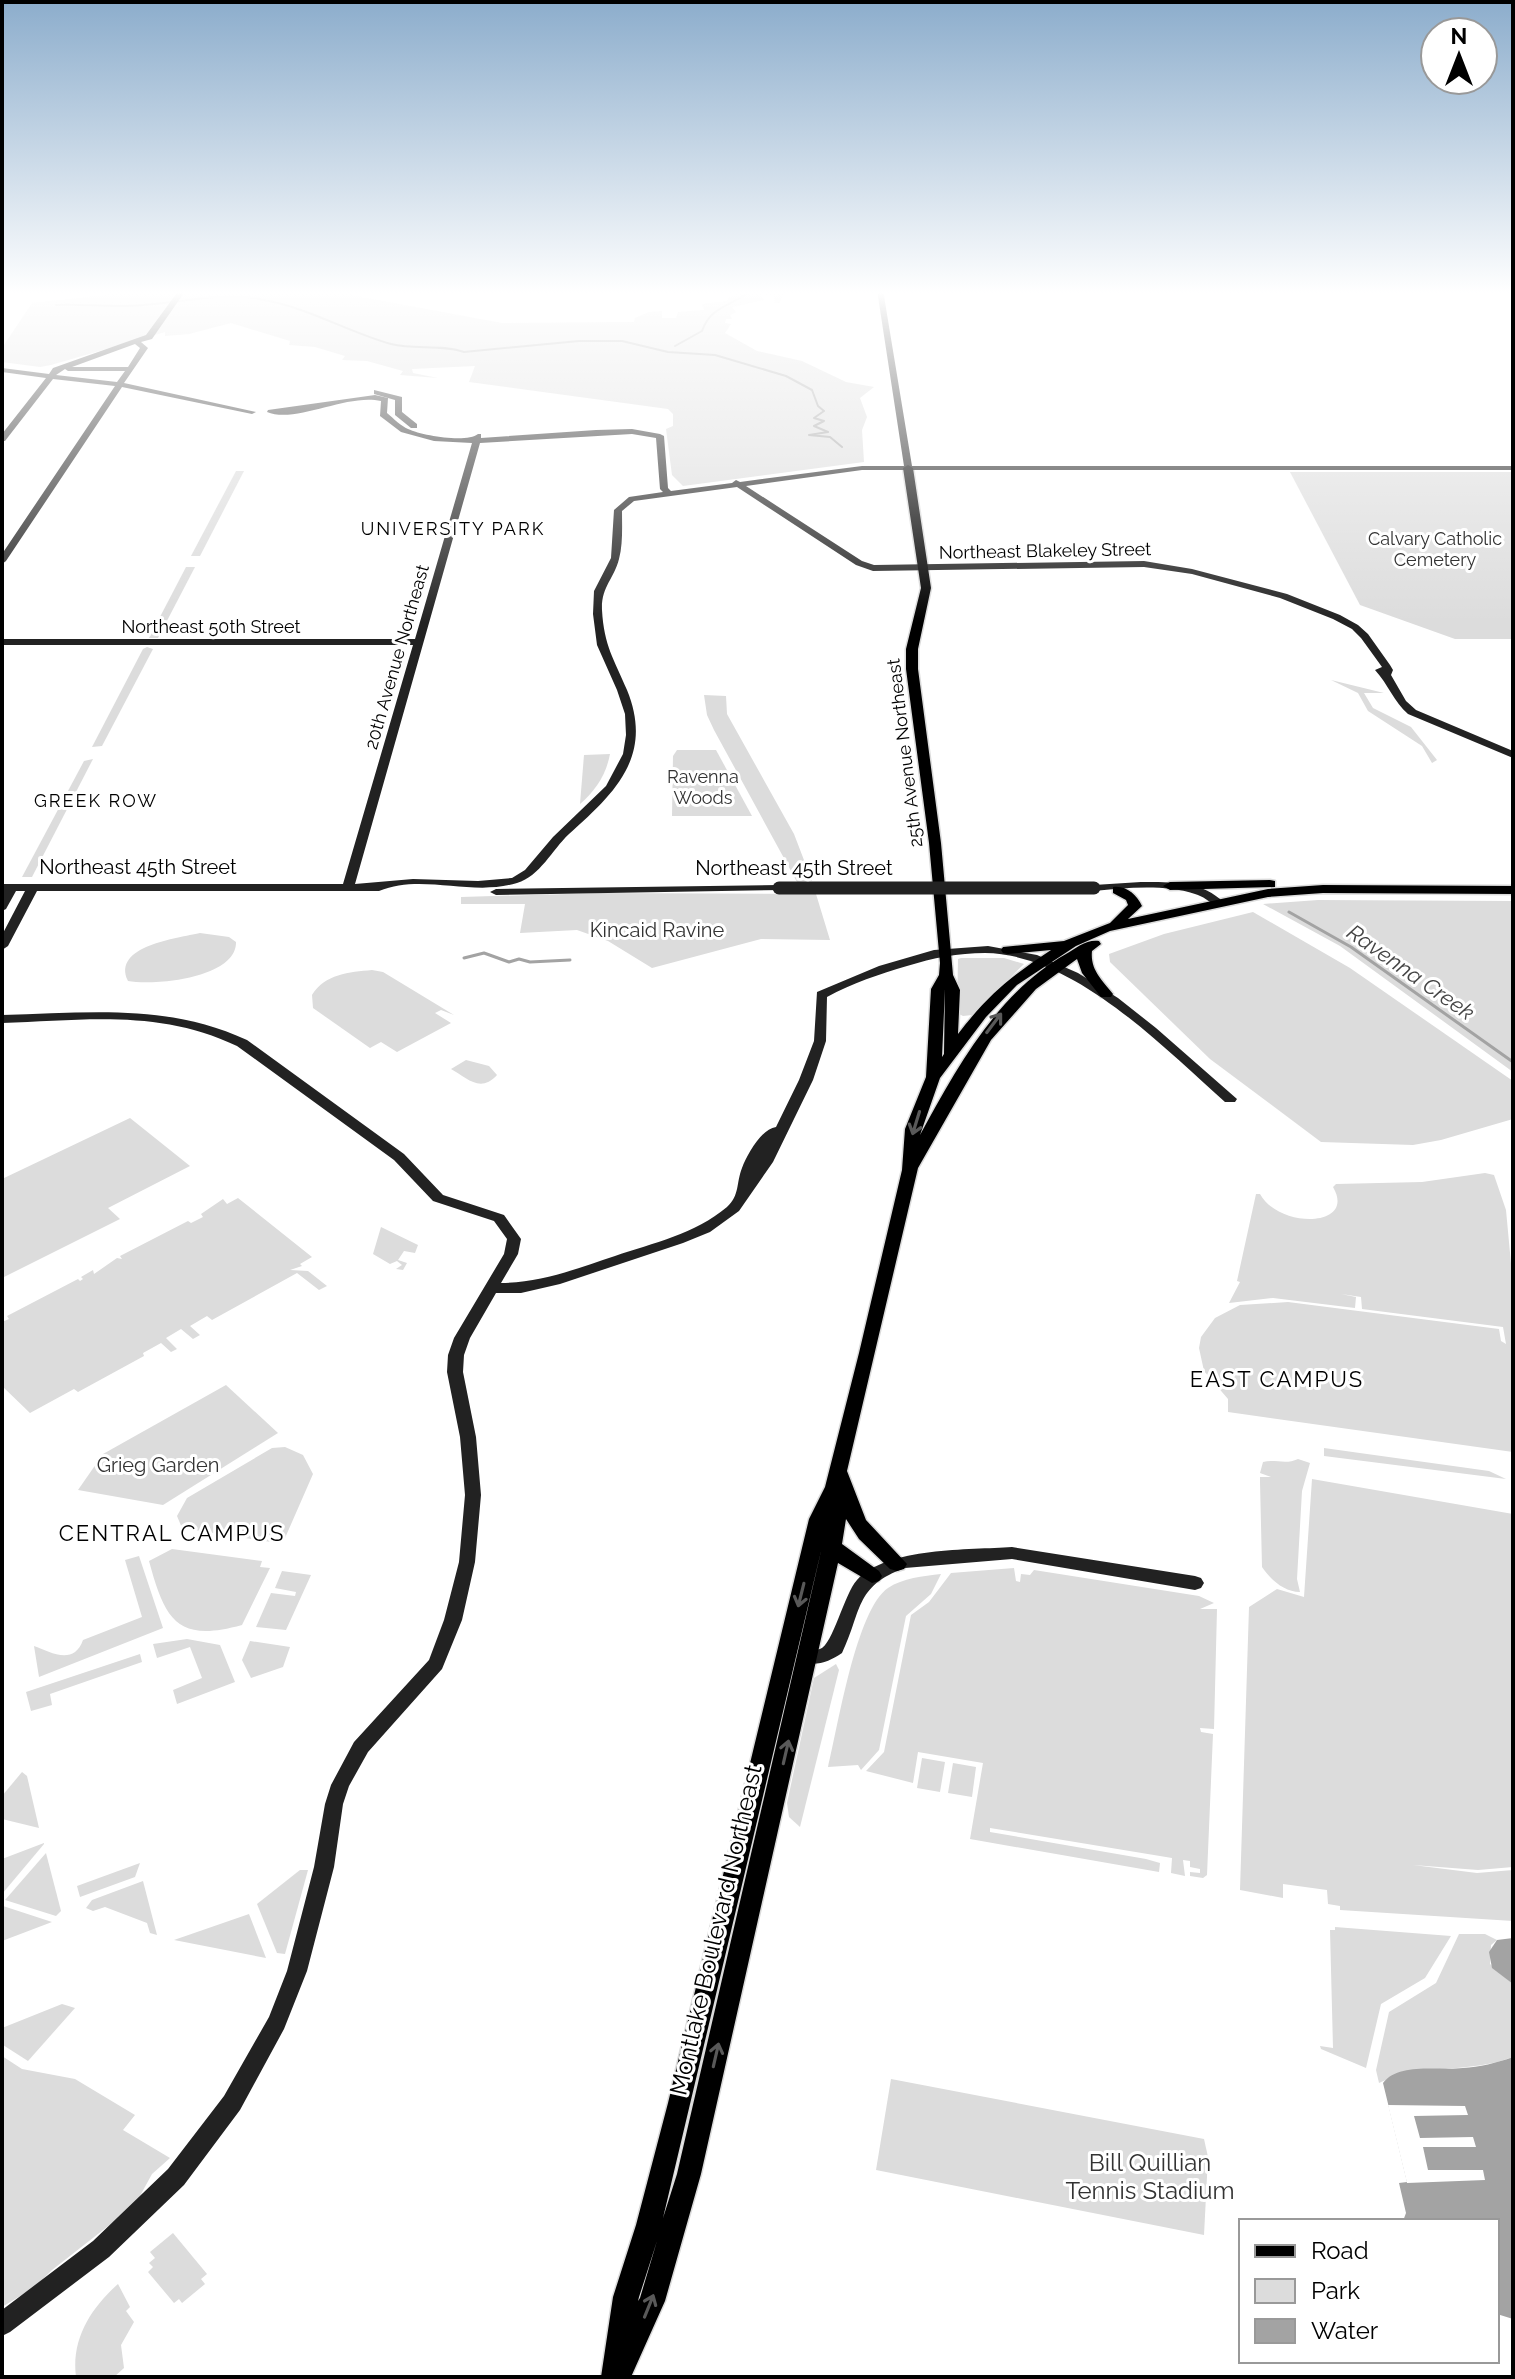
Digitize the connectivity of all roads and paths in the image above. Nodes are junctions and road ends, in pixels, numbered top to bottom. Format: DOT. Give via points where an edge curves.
graph roads {
  1 [pos="31,401"];
  2 [pos="110,401"];
  3 [pos="222,401"];
  4 [pos="326,401"];
  5 [pos="343,401"];
  6 [pos="385,401"];
  7 [pos="399,401"];
  8 [pos="897,401"];
  9 [pos="276,412"];
  10 [pos="477,438"];
  11 [pos="2,439"];
  12 [pos="908,468"];
  13 [pos="1513,468"];
  14 [pos="736,483"];
  15 [pos="674,492"];
  16 [pos="2,561"];
  17 [pos="924,568"];
  18 [pos="2,642"];
  19 [pos="419,642"];
  20 [pos="1513,755"];
  21 [pos="7,887"];
  22 [pos="33,887"];
  23 [pos="348,888"];
  24 [pos="370,888"];
  25 [pos="1094,888"];
  26 [pos="1323,889"];
  27 [pos="1118,890"];
  28 [pos="1171,890"];
  29 [pos="1513,890"];
  30 [pos="1217,902"];
  31 [pos="2,907"];
  32 [pos="1135,917"];
  33 [pos="8,925"];
  34 [pos="2,946"];
  35 [pos="1078,946"];
  36 [pos="1008,950"];
  37 [pos="947,951"];
  38 [pos="1050,963"];
  39 [pos="946,975"];
  40 [pos="1106,994"];
  41 [pos="952,1012"];
  42 [pos="981,1014"];
  43 [pos="2,1019"];
  44 [pos="950,1054"];
  45 [pos="933,1078"];
  46 [pos="954,1089"];
  47 [pos="1230,1099"];
  48 [pos="910,1170"];
  49 [pos="492,1288"];
  50 [pos="836,1478"];
  51 [pos="819,1519"];
  52 [pos="832,1547"];
  53 [pos="897,1564"];
  54 [pos="872,1576"];
  55 [pos="1195,1583"];
  56 [pos="808,1657"];
  57 [pos="778,1691"];
  58 [pos="768,1828"];
  59 [pos="743,1844"];
  60 [pos="668,2149"];
  61 [pos="689,2174"];
  62 [pos="6,2321"];
  63 [pos="615,2377"];
  1 -- 11 [label="main road"];
  2 -- 16 [label="main road"];
  3 -- 9 [label="main road"];
  4 -- 9 [label="main road"];
  5 -- 9 [label="main road"];
  6 -- 10 [label="main road" via="385,418 402,428 429,436"];
  7 -- 10 [label="main road" via="398,413 413,425"];
  8 -- 12 [label="main road, 25th Avenue Northeast"];
  10 -- 15 [label="main road" via="660,436 664,489"];
  10 -- 19 [label="main road, 20th Avenue Northeast"];
  12 -- 13 [label="main road"];
  12 -- 14 [label="main road" via="843,469"];
  12 -- 17 [label="main road, 25th Avenue Northeast"];
  14 -- 15 [label="main road"];
  14 -- 17 [label="main road, Northeast Blakeley Street" via="859,563 881,569"];
  15 -- 24 [label="main road, Northeast 45th Street" via="621,505 615,561 599,591 605,657 631,725 622,770 607,795 517,880"];
  17 -- 20 [label="main road, Northeast Blakeley Street" via="1159,566 1237,584 1344,621 1362,633 1386,667 1399,700 1414,713"];
  17 -- 37 [label="main road, 25th Avenue Northeast" via="925,600 912,666"];
  18 -- 19 [label="main road, Northeast 50th Street"];
  19 -- 23 [label="main road, 20th Avenue Northeast"];
  21 -- 22 [label="main road, Northeast 45th Street"];
  21 -- 31 [label="main road"];
  22 -- 23 [label="main road, Northeast 45th Street"];
  22 -- 33 [label="main road"];
  23 -- 24 [label="main road, Northeast 45th Street"];
  24 -- 25 [label="main road, Northeast 45th Street, bridge"];
  25 -- 27 [label="main road, Northeast 45th Street"];
  25 -- 28 [label="main road"];
  26 -- 28 [label="main road" via="1290,884"];
  26 -- 29 [label="main road, Northeast 45th Street"];
  26 -- 30 [label="main road, Northeast 45th Street"];
  27 -- 28 [label="main road, Northeast 45th Street"];
  27 -- 32 [label="main road" via="1134,901"];
  28 -- 30 [label="main road, Northeast 45th Street"];
  30 -- 32 [label="main road, Montlake Boulevard Northeast"];
  32 -- 35 [label="main road, Montlake Boulevard Northeast"];
  32 -- 35 [label="main road, Montlake Boulevard Northeast"];
  33 -- 34 [label="main road"];
  35 -- 36 [label="main road"];
  35 -- 38 [label="main road, Montlake Boulevard Northeast"];
  35 -- 40 [label="main road" via="1084,967"];
  36 -- 37 [label="main road"];
  36 -- 38 [label="main road"];
  37 -- 39 [label="main road, 25th Avenue Northeast"];
  37 -- 49 [label="main road" via="911,957 821,995 816,1055 766,1162 717,1222 560,1279"];
  38 -- 40 [label="main road"];
  38 -- 42 [label="main road, Montlake Boulevard Northeast" via="1012,982"];
  46 -- 38 [label="main road, Montlake Boulevard Northeast, one-way" via="995,1020"];
  39 -- 41 [label="main road, 25th Avenue Northeast" via="953,990"];
  39 -- 45 [label="main road, 25th Avenue Northeast" via="938,989"];
  40 -- 47 [label="main road"];
  41 -- 42 [label="main road" via="962,1020"];
  41 -- 44 [label="main road, 25th Avenue Northeast"];
  42 -- 44 [label="main road, Montlake Boulevard Northeast"];
  43 -- 49 [label="main road" via="164,1017 225,1033 399,1157 438,1198 505,1223 513,1249"];
  44 -- 45 [label="main road, Montlake Boulevard Northeast"];
  44 -- 46 [label="main road, 25th Avenue Northeast"];
  45 -- 48 [label="main road, Montlake Boulevard Northeast, one-way" via="913,1129"];
  46 -- 48 [label="main road, Montlake Boulevard Northeast"];
  48 -- 50 [label="main road, Montlake Boulevard Northeast"];
  49 -- 62 [label="main road" via="462,1338 455,1364 473,1488 460,1597 436,1664 361,1747 340,1785 297,1971 277,2022 232,2103 176,2177 101,2249"];
  50 -- 51 [label="main road, Montlake Boulevard Northeast"];
  50 -- 52 [label="main road, Montlake Boulevard Northeast"];
  50 -- 53 [label="main road" via="854,1521"];
  51 -- 52 [label="main road"];
  51 -- 57 [label="main road, Montlake Boulevard Northeast, one-way"];
  52 -- 54 [label="main road"];
  52 -- 56 [label="main road, Montlake Boulevard Northeast"];
  53 -- 54 [label="main road"];
  53 -- 55 [label="main road" via="1012,1553"];
  54 -- 56 [label="main road" via="853,1599 836,1648"];
  56 -- 57 [label="main road" via="794,1666"];
  58 -- 56 [label="main road, Montlake Boulevard Northeast, one-way"];
  57 -- 59 [label="main road, Montlake Boulevard Northeast"];
  58 -- 59 [label="main road"];
  61 -- 58 [label="main road, Montlake Boulevard Northeast, one-way"];
  59 -- 60 [label="main road, Montlake Boulevard Northeast"];
  60 -- 61 [label="main road" via="674,2166"];
  60 -- 63 [label="main road, Montlake Boulevard Northeast" via="626,2297"];
  63 -- 61 [label="main road, Montlake Boulevard Northeast, one-way" via="652,2301"];
}
